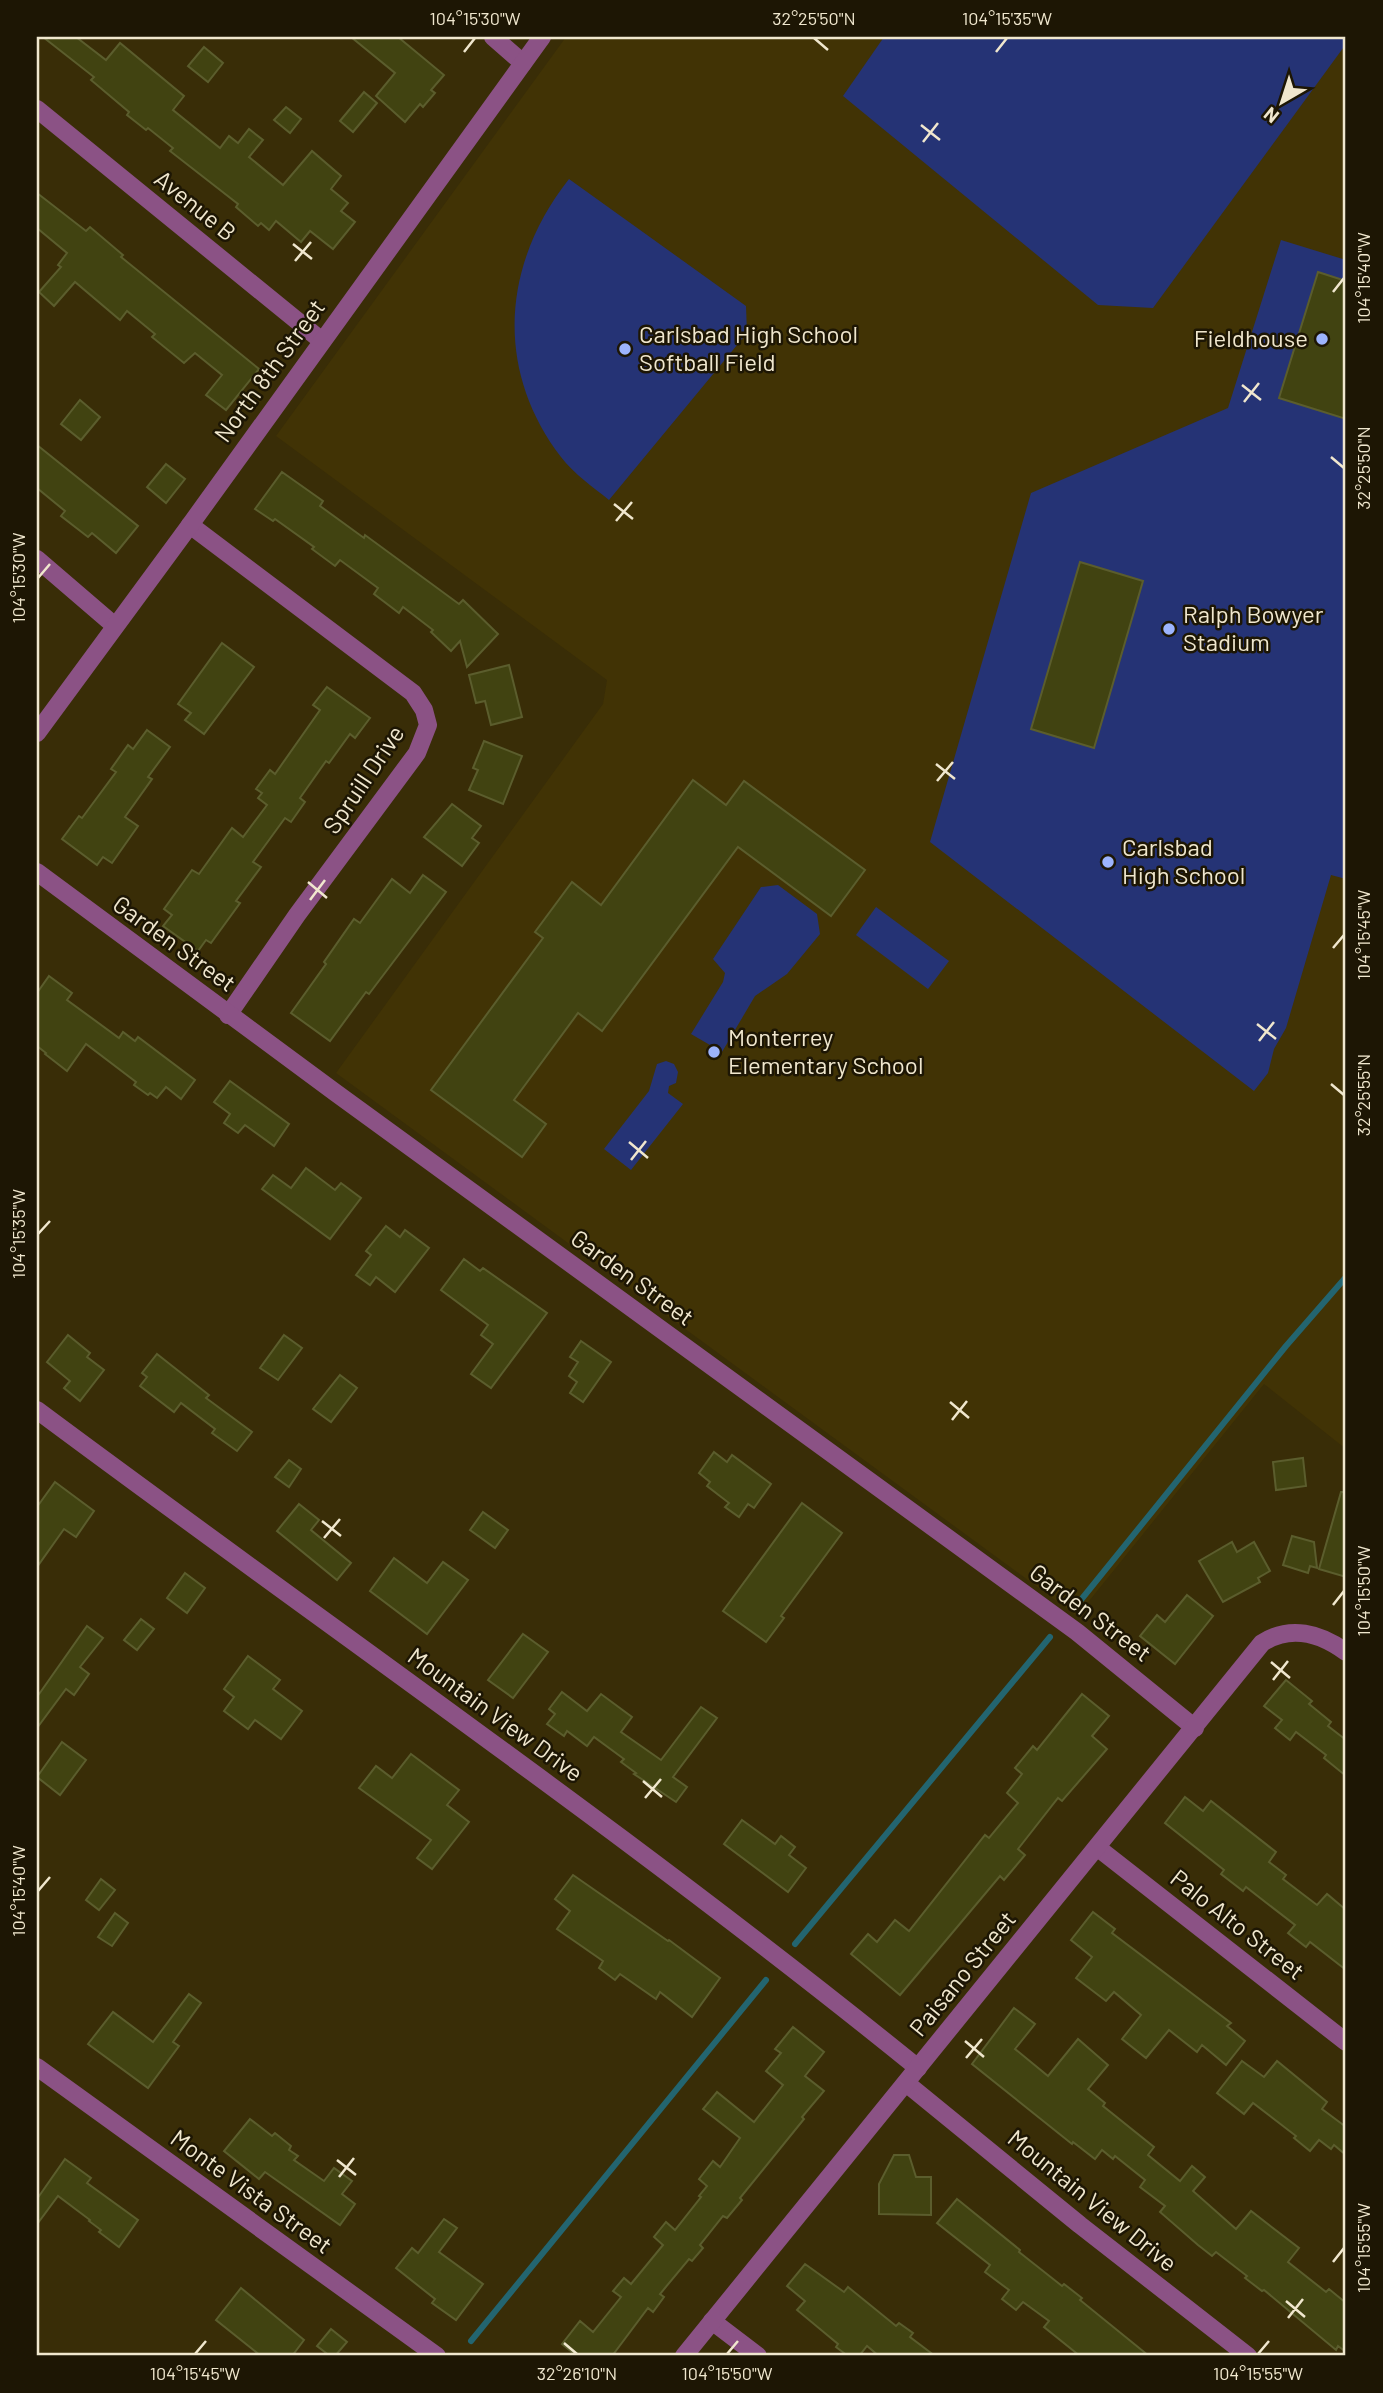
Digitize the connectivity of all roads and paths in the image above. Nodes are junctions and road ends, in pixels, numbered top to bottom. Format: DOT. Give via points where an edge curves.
graph roads {
  1 [pos="493,37"];
  2 [pos="542,37"];
  3 [pos="523,62"];
  4 [pos="37,109"];
  5 [pos="322,341"];
  6 [pos="190,525"];
  7 [pos="37,559"];
  8 [pos="115,626"];
  9 [pos="37,733"];
  10 [pos="37,872"];
  11 [pos="229,1015"];
  12 [pos="37,1410"];
  13 [pos="1346,1652"];
  14 [pos="1195,1728"];
  15 [pos="1098,1848"];
  16 [pos="1346,2042"];
  17 [pos="37,2067"];
  18 [pos="918,2068"];
  19 [pos="906,2083"];
  20 [pos="712,2321"];
  21 [pos="437,2356"];
  22 [pos="684,2356"];
  23 [pos="758,2356"];
  24 [pos="1248,2356"];
  1 -- 3 [label="street"];
  2 -- 3 [label="street, North 8th Street"];
  3 -- 5 [label="street, North 8th Street"];
  4 -- 5 [label="street, Avenue B"];
  5 -- 6 [label="street, North 8th Street"];
  6 -- 8 [label="street, North 8th Street"];
  6 -- 11 [label="street, Spruill Drive" via="413,693 428,725 408,767"];
  7 -- 8 [label="street"];
  8 -- 9 [label="street, North 8th Street"];
  10 -- 11 [label="street, Garden Street"];
  11 -- 14 [label="street, Garden Street" via="1053,1614"];
  12 -- 18 [label="street, Mountain View Drive" via="496,1745 798,1971"];
  13 -- 14 [label="street, Paisano Street" via="1306,1633 1274,1635 1262,1643"];
  14 -- 15 [label="street, Paisano Street"];
  15 -- 16 [label="street, Palo Alto Street"];
  15 -- 18 [label="street, Paisano Street"];
  17 -- 21 [label="street, Monte Vista Street"];
  18 -- 19 [label="street, Paisano Street"];
  19 -- 20 [label="street, Paisano Street"];
  19 -- 24 [label="street, Mountain View Drive"];
  20 -- 22 [label="street, Paisano Street"];
  20 -- 23 [label="street"];
}
